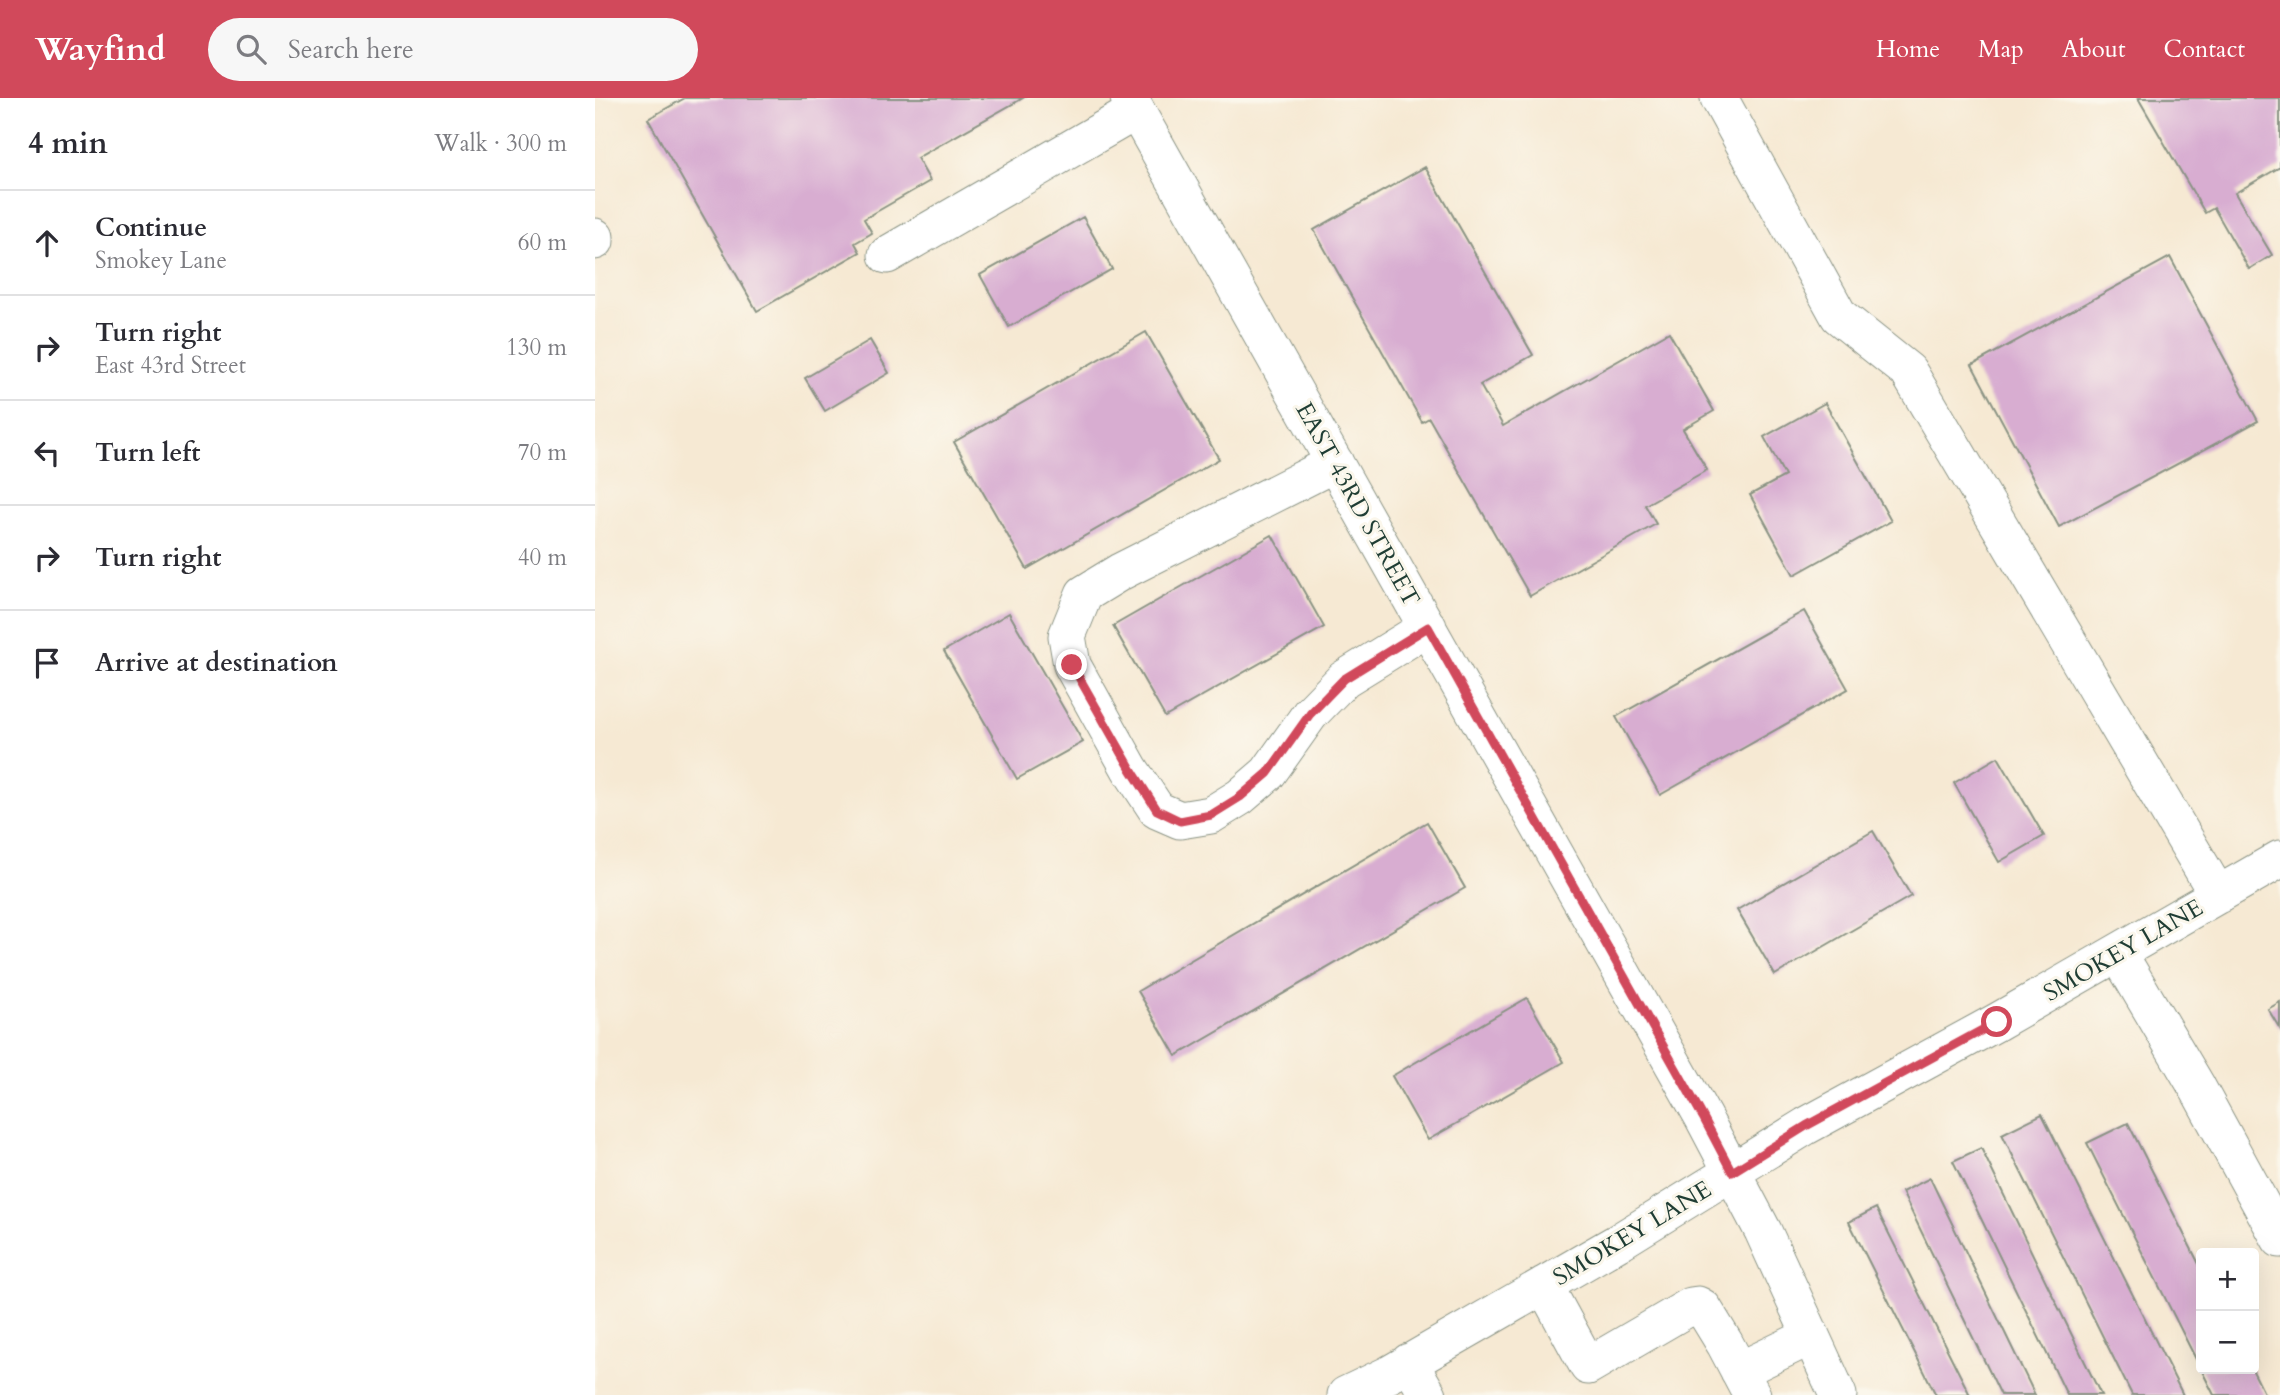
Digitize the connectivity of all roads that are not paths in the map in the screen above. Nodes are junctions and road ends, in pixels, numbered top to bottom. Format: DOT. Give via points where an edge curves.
graph roads {
  1 [pos="1719,98"];
  2 [pos="1133,104"];
  3 [pos="887,256"];
  4 [pos="1335,463"];
  5 [pos="1428,627"];
  6 [pos="2280,859"];
  7 [pos="2218,895"];
  8 [pos="2118,953"];
  9 [pos="1732,1172"];
  10 [pos="2280,1239"];
  11 [pos="1544,1285"];
  12 [pos="1811,1336"];
  13 [pos="1409,1362"];
  14 [pos="1745,1383"];
  15 [pos="1346,1395"];
  16 [pos="1428,1395"];
  17 [pos="1838,1395"];
  1 -- 7 [label="street" via="1839,316 1908,371"];
  2 -- 3 [label="street"];
  2 -- 4 [label="street, EAST 43RD STREET"];
  4 -- 5 [label="street, EAST 43RD STREET"];
  4 -- 5 [label="street" via="1084,594 1067,636 1078,677 1157,810 1180,821 1211,815 1240,797 1268,773 1310,714 1344,679"];
  5 -- 9 [label="street, EAST 43RD STREET"];
  6 -- 7 [label="street, SMOKEY LANE"];
  7 -- 8 [label="street, SMOKEY LANE"];
  8 -- 9 [label="street, SMOKEY LANE"];
  8 -- 10 [label="street"];
  9 -- 11 [label="street, SMOKEY LANE"];
  9 -- 12 [label="street, EAST 43RD STREET"];
  11 -- 13 [label="street, SMOKEY LANE"];
  11 -- 14 [label="street" via="1588,1366 1697,1305 1707,1312"];
  12 -- 14 [label="street"];
  12 -- 17 [label="street, EAST 43RD STREET"];
  13 -- 15 [label="street, SMOKEY LANE"];
  13 -- 16 [label="street"];
}
